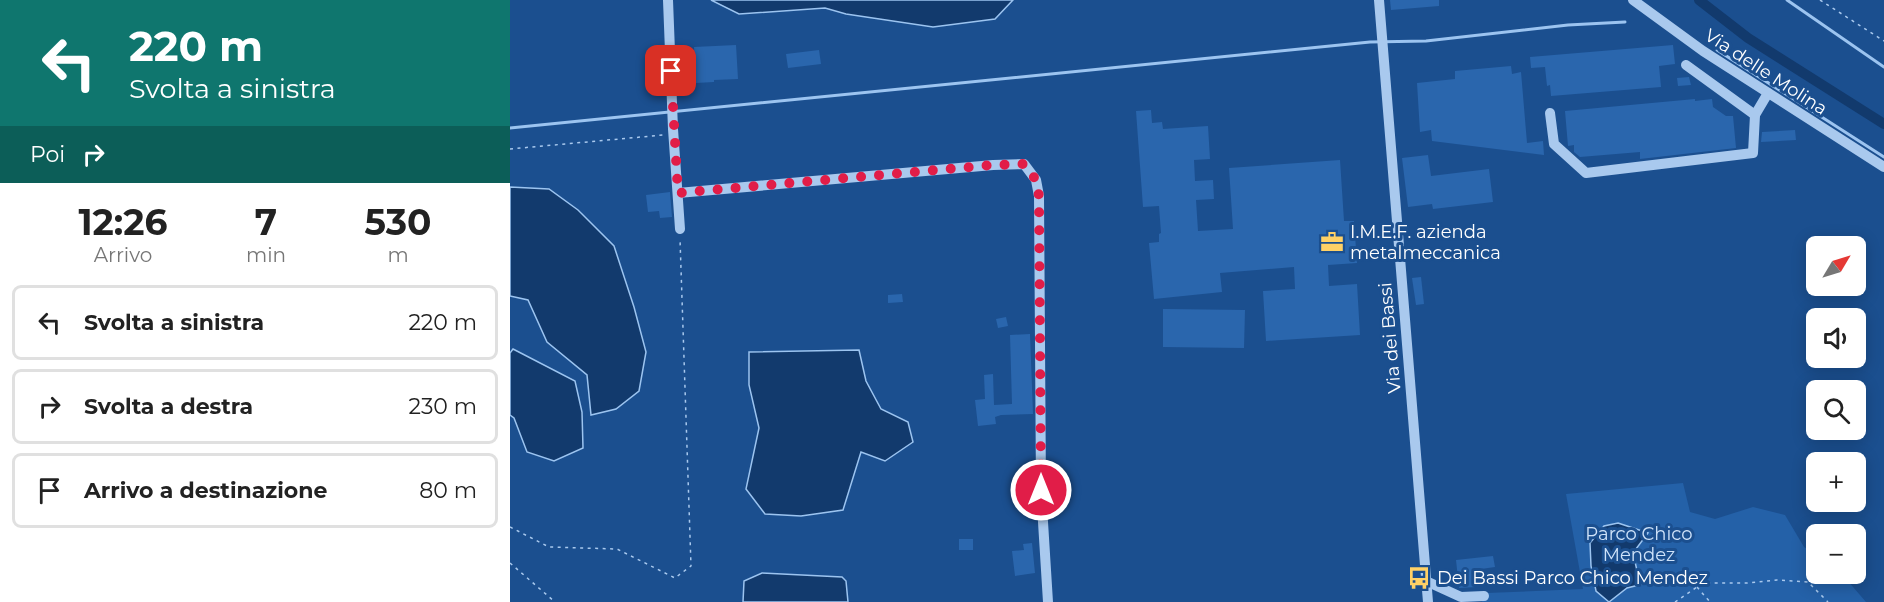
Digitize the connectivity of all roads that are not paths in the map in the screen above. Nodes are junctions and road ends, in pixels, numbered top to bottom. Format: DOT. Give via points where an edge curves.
graph roads {
  1 [pos="668,0"];
  2 [pos="1379,0"];
  3 [pos="1633,0"];
  4 [pos="1686,65"];
  5 [pos="1768,93"];
  6 [pos="1550,114"];
  7 [pos="1755,115"];
  8 [pos="1884,167"];
  9 [pos="678,193"];
  10 [pos="680,229"];
  11 [pos="1426,581"];
  12 [pos="1484,596"];
  13 [pos="1048,602"];
  14 [pos="1428,602"];
  1 -- 9 [label="street"];
  2 -- 11 [label="street, Via dei Bassi"];
  3 -- 5 [label="street, Via delle Molina"];
  4 -- 7 [label="street"];
  5 -- 7 [label="street"];
  5 -- 8 [label="street, Via delle Molina"];
  6 -- 7 [label="street" via="1554,144 1586,173 1753,153"];
  9 -- 10 [label="street"];
  9 -- 13 [label="street" via="1024,164 1036,180 1039,196 1041,490"];
  11 -- 12 [label="street" via="1461,597"];
  11 -- 14 [label="street, Via dei Bassi"];
}
